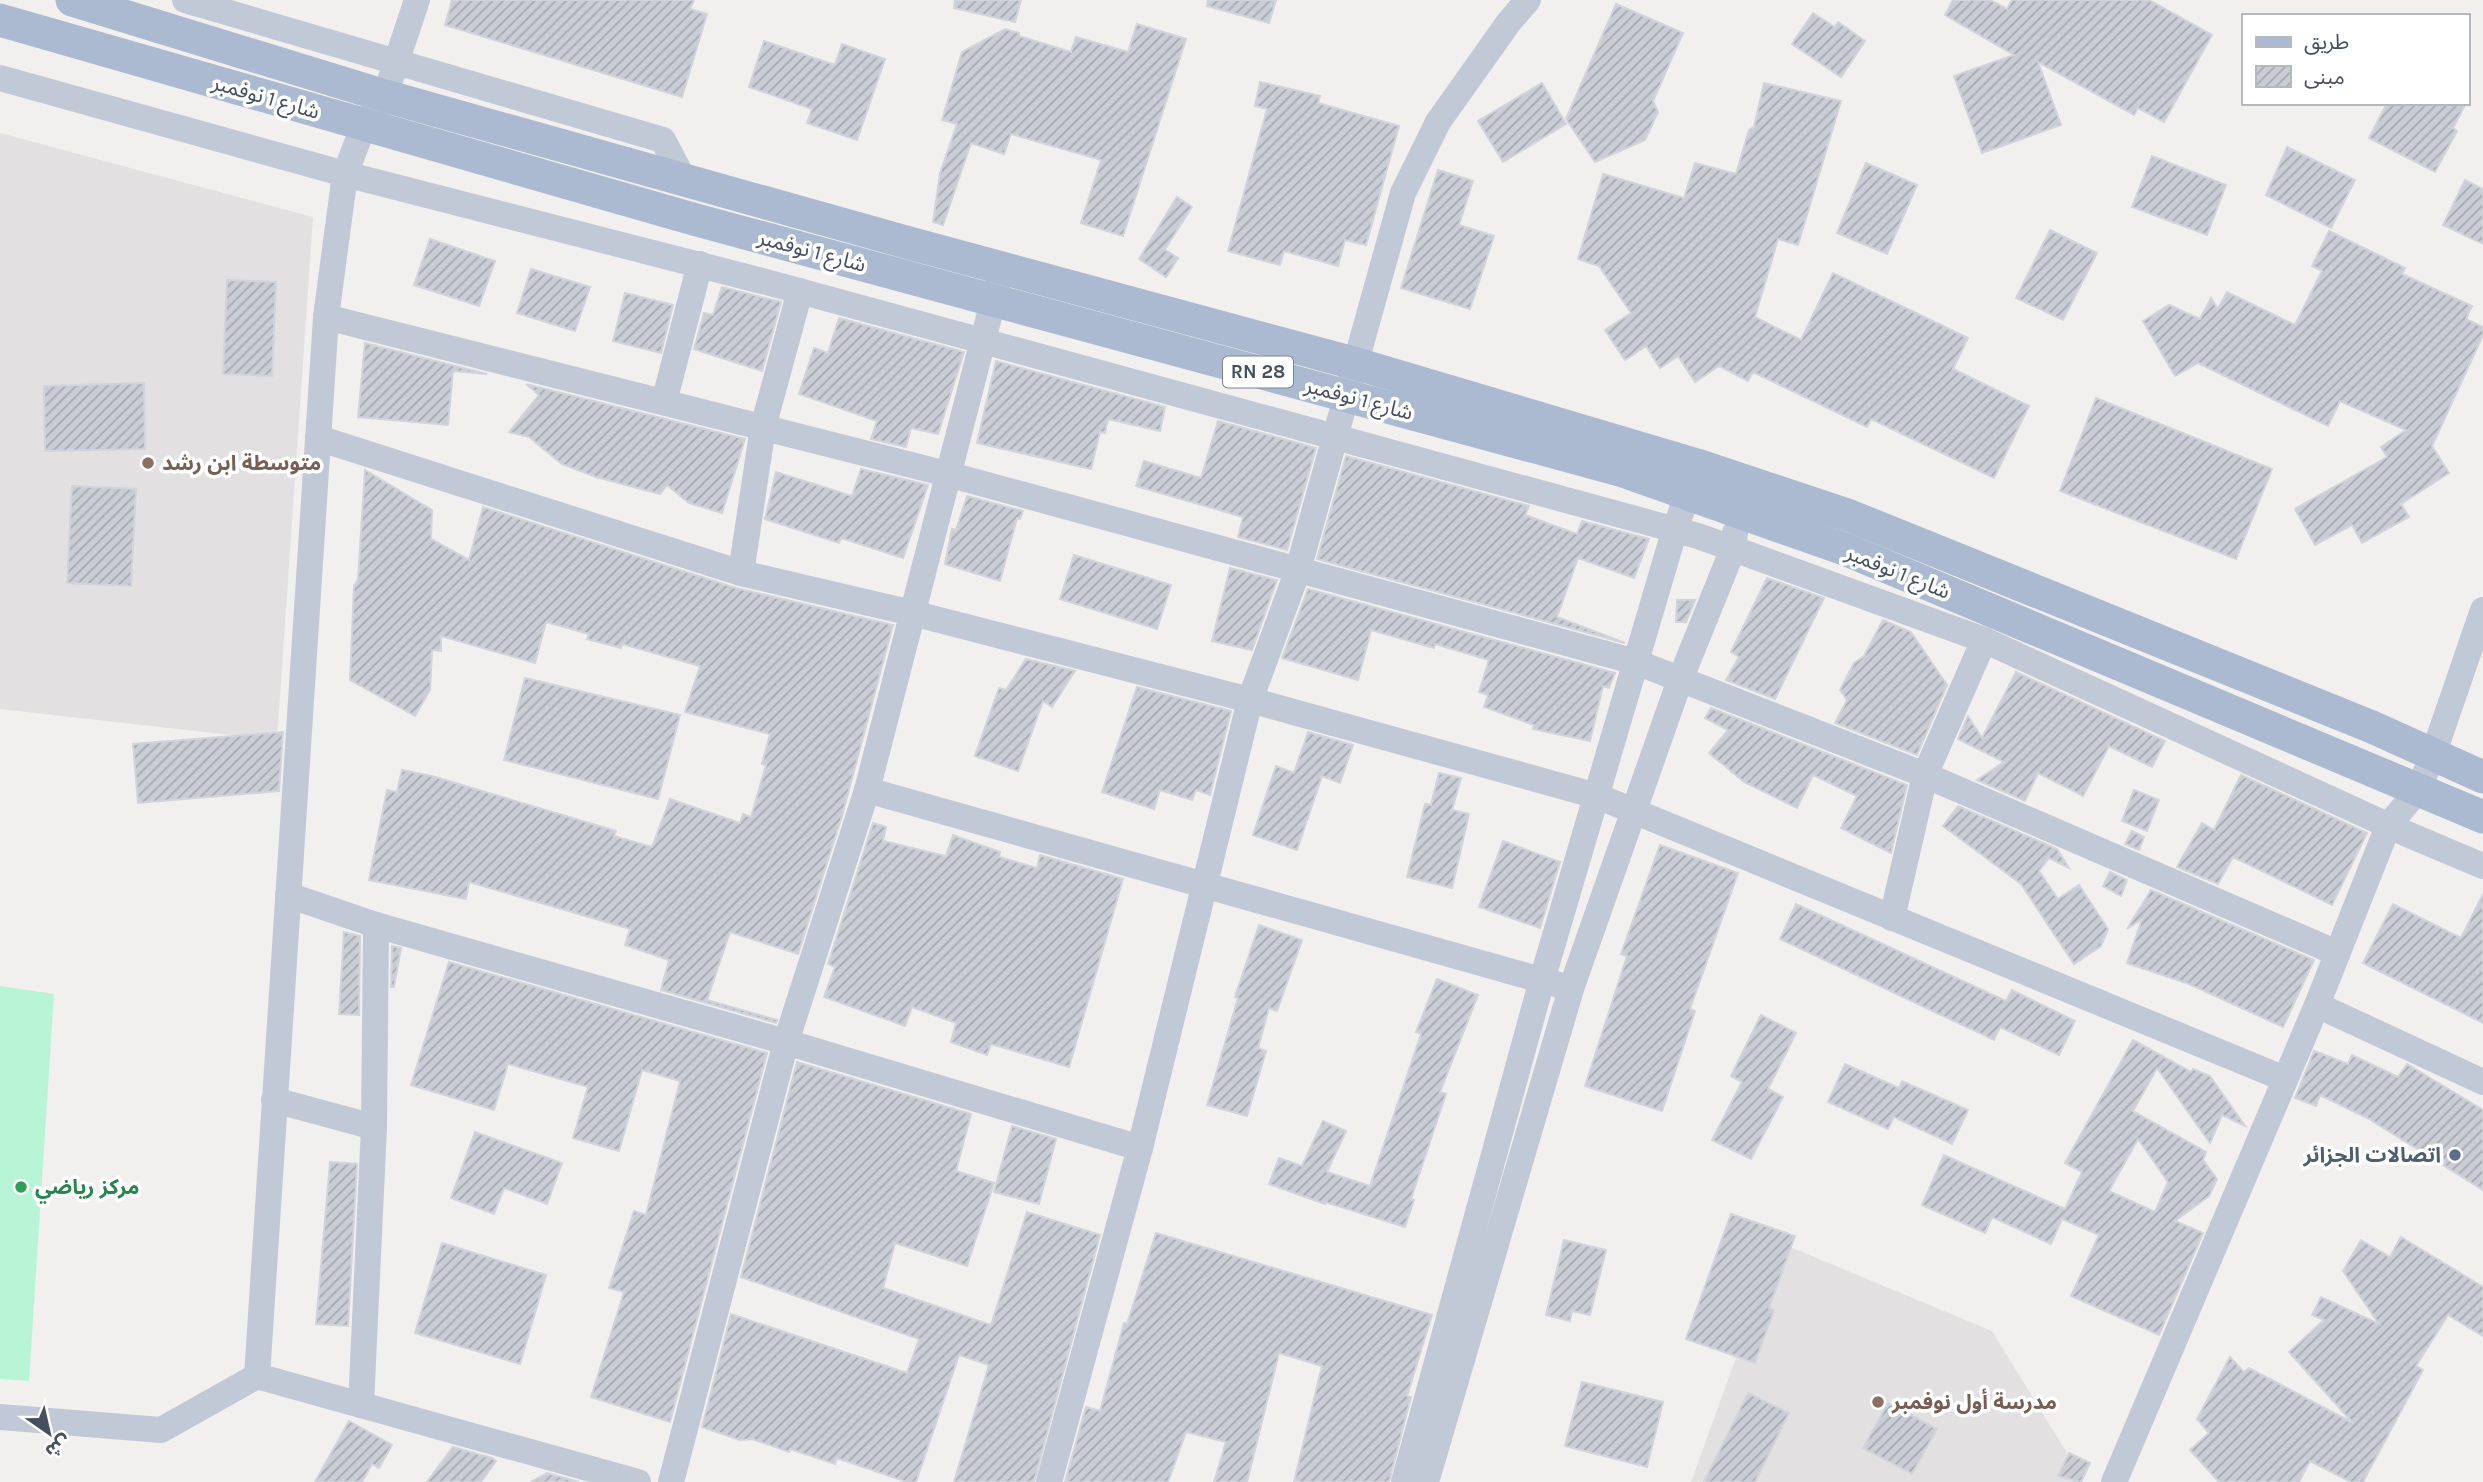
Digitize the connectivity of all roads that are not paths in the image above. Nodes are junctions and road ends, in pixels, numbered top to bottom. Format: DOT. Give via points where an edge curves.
graph roads {
  1 [pos="72,0"];
  2 [pos="185,0"];
  3 [pos="417,0"];
  4 [pos="1528,0"];
  5 [pos="0,20"];
  6 [pos="396,62"];
  7 [pos="0,78"];
  8 [pos="385,96"];
  9 [pos="364,125"];
  10 [pos="345,174"];
  11 [pos="684,180"];
  12 [pos="700,264"];
  13 [pos="1003,269"];
  14 [pos="800,291"];
  15 [pos="992,300"];
  16 [pos="326,317"];
  17 [pos="981,341"];
  18 [pos="1357,364"];
  19 [pos="1346,396"];
  20 [pos="664,402"];
  21 [pos="763,427"];
  22 [pos="1334,437"];
  23 [pos="318,438"];
  24 [pos="947,474"];
  25 [pos="1693,480"];
  26 [pos="1742,496"];
  27 [pos="1675,529"];
  28 [pos="1733,548"];
  29 [pos="1298,570"];
  30 [pos="741,573"];
  31 [pos="2483,610"];
  32 [pos="912,613"];
  33 [pos="1984,640"];
  34 [pos="1636,662"];
  35 [pos="1680,680"];
  36 [pos="1250,700"];
  37 [pos="2433,755"];
  38 [pos="1925,775"];
  39 [pos="2483,777"];
  40 [pos="867,790"];
  41 [pos="2418,790"];
  42 [pos="1597,796"];
  43 [pos="1634,812"];
  44 [pos="2483,817"];
  45 [pos="2388,825"];
  46 [pos="2483,866"];
  47 [pos="1205,884"];
  48 [pos="288,895"];
  49 [pos="1892,918"];
  50 [pos="376,925"];
  51 [pos="2337,953"];
  52 [pos="1542,981"];
  53 [pos="1572,989"];
  54 [pos="2317,1005"];
  55 [pos="786,1042"];
  56 [pos="2285,1079"];
  57 [pos="2483,1082"];
  58 [pos="274,1100"];
  59 [pos="374,1127"];
  60 [pos="1140,1148"];
  61 [pos="257,1376"];
  62 [pos="361,1405"];
  63 [pos="0,1417"];
  64 [pos="638,1482"];
  65 [pos="671,1482"];
  66 [pos="1049,1482"];
  67 [pos="1404,1482"];
  68 [pos="1426,1482"];
  69 [pos="2113,1482"];
  1 -- 8 [label="main road, شارع 1 نوفمبر / RN 28"];
  2 -- 6 [label="street"];
  3 -- 6 [label="street"];
  4 -- 18 [label="street" via="1438,122 1403,193"];
  5 -- 9 [label="main road, شارع 1 نوفمبر / RN 28"];
  6 -- 8 [label="street"];
  6 -- 11 [label="street" via="663,140"];
  7 -- 10 [label="street"];
  8 -- 9 [label="street"];
  8 -- 11 [label="main road, شارع 1 نوفمبر / RN 28"];
  9 -- 10 [label="street"];
  9 -- 15 [label="main road, شارع 1 نوفمبر / RN 28"];
  10 -- 12 [label="street"];
  10 -- 16 [label="street"];
  11 -- 13 [label="main road, شارع 1 نوفمبر / RN 28"];
  12 -- 14 [label="street"];
  12 -- 20 [label="street"];
  13 -- 15 [label="street"];
  13 -- 18 [label="main road, شارع 1 نوفمبر / RN 28"];
  14 -- 17 [label="street"];
  14 -- 21 [label="street"];
  15 -- 17 [label="street"];
  15 -- 19 [label="main road, شارع 1 نوفمبر / RN 28"];
  16 -- 20 [label="street"];
  16 -- 23 [label="street"];
  17 -- 22 [label="street"];
  17 -- 24 [label="street"];
  18 -- 19 [label="street"];
  18 -- 25 [label="main road, شارع 1 نوفمبر / RN 28"];
  19 -- 22 [label="street"];
  19 -- 25 [label="main road, شارع 1 نوفمبر / RN 28" via="1620,470"];
  20 -- 21 [label="street"];
  21 -- 24 [label="street"];
  21 -- 30 [label="street"];
  22 -- 27 [label="street"];
  22 -- 29 [label="street"];
  23 -- 30 [label="street"];
  23 -- 48 [label="street"];
  24 -- 29 [label="street"];
  24 -- 32 [label="street"];
  25 -- 26 [label="main road, شارع 1 نوفمبر / RN 28"];
  25 -- 27 [label="street"];
  26 -- 28 [label="street"];
  26 -- 37 [label="main road, شارع 1 نوفمبر / RN 28" via="1863,521"];
  26 -- 41 [label="main road, شارع 1 نوفمبر / RN 28" via="1847,550"];
  27 -- 28 [label="street"];
  27 -- 34 [label="street"];
  28 -- 33 [label="street"];
  28 -- 35 [label="street"];
  29 -- 34 [label="street"];
  29 -- 36 [label="street"];
  30 -- 32 [label="street"];
  31 -- 37 [label="street"];
  32 -- 36 [label="street"];
  32 -- 40 [label="street"];
  33 -- 38 [label="street"];
  33 -- 45 [label="street"];
  34 -- 35 [label="street"];
  34 -- 42 [label="street"];
  35 -- 38 [label="street"];
  35 -- 43 [label="street"];
  36 -- 42 [label="street"];
  36 -- 47 [label="street"];
  37 -- 39 [label="main road, شارع 1 نوفمبر / RN 28"];
  37 -- 41 [label="street"];
  38 -- 49 [label="street"];
  38 -- 51 [label="street"];
  40 -- 47 [label="street"];
  40 -- 55 [label="street"];
  41 -- 44 [label="main road, شارع 1 نوفمبر / RN 28"];
  41 -- 45 [label="street"];
  42 -- 43 [label="street"];
  42 -- 52 [label="street"];
  43 -- 49 [label="street"];
  43 -- 53 [label="street"];
  45 -- 46 [label="street"];
  45 -- 51 [label="street"];
  47 -- 52 [label="street"];
  47 -- 60 [label="street"];
  48 -- 50 [label="street"];
  48 -- 58 [label="street"];
  49 -- 56 [label="street"];
  50 -- 55 [label="street"];
  50 -- 59 [label="street"];
  51 -- 54 [label="street"];
  52 -- 53 [label="street"];
  52 -- 67 [label="street"];
  53 -- 68 [label="street"];
  54 -- 56 [label="street"];
  54 -- 57 [label="street"];
  55 -- 60 [label="street"];
  55 -- 65 [label="street"];
  56 -- 69 [label="street"];
  58 -- 59 [label="street"];
  58 -- 61 [label="street"];
  59 -- 62 [label="street"];
  60 -- 66 [label="street"];
  61 -- 62 [label="street"];
  61 -- 63 [label="street" via="161,1430"];
  62 -- 64 [label="street"];
}
